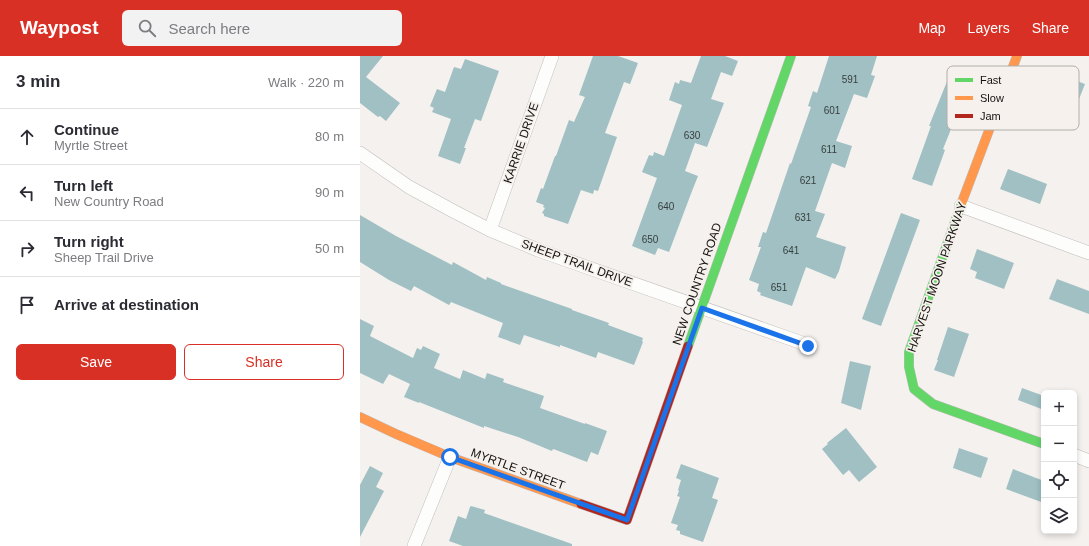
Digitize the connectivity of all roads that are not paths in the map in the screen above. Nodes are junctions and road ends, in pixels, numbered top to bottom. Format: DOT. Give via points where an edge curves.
graph roads {
  1 [pos="552,56"];
  2 [pos="791,56"];
  3 [pos="1017,56"];
  4 [pos="1013,66"];
  5 [pos="989,130"];
  6 [pos="360,153"];
  7 [pos="961,206"];
  8 [pos="490,230"];
  9 [pos="1089,253"];
  10 [pos="702,308"];
  11 [pos="808,346"];
  12 [pos="360,417"];
  13 [pos="1041,443"];
  14 [pos="1077,456"];
  15 [pos="450,457"];
  16 [pos="1089,461"];
  17 [pos="627,520"];
  18 [pos="414,546"];
  1 -- 8 [label="street, KARRIE DRIVE"];
  2 -- 10 [label="street, NEW COUNTRY ROAD"];
  3 -- 4 [label="street, HARVEST MOON PARKWAY"];
  5 -- 7 [label="street, HARVEST MOON PARKWAY"];
  6 -- 8 [label="street, SHEEP TRAIL DRIVE" via="409,187"];
  7 -- 9 [label="street"];
  7 -- 13 [label="street, HARVEST MOON PARKWAY" via="909,352 909,367 914,389 934,404"];
  8 -- 10 [label="street, SHEEP TRAIL DRIVE" via="538,250"];
  10 -- 11 [label="street, SHEEP TRAIL DRIVE"];
  10 -- 17 [label="street, NEW COUNTRY ROAD"];
  12 -- 15 [label="street, MYRTLE STREET"];
  14 -- 16 [label="street"];
  15 -- 17 [label="street, MYRTLE STREET"];
  15 -- 18 [label="street"];
}
